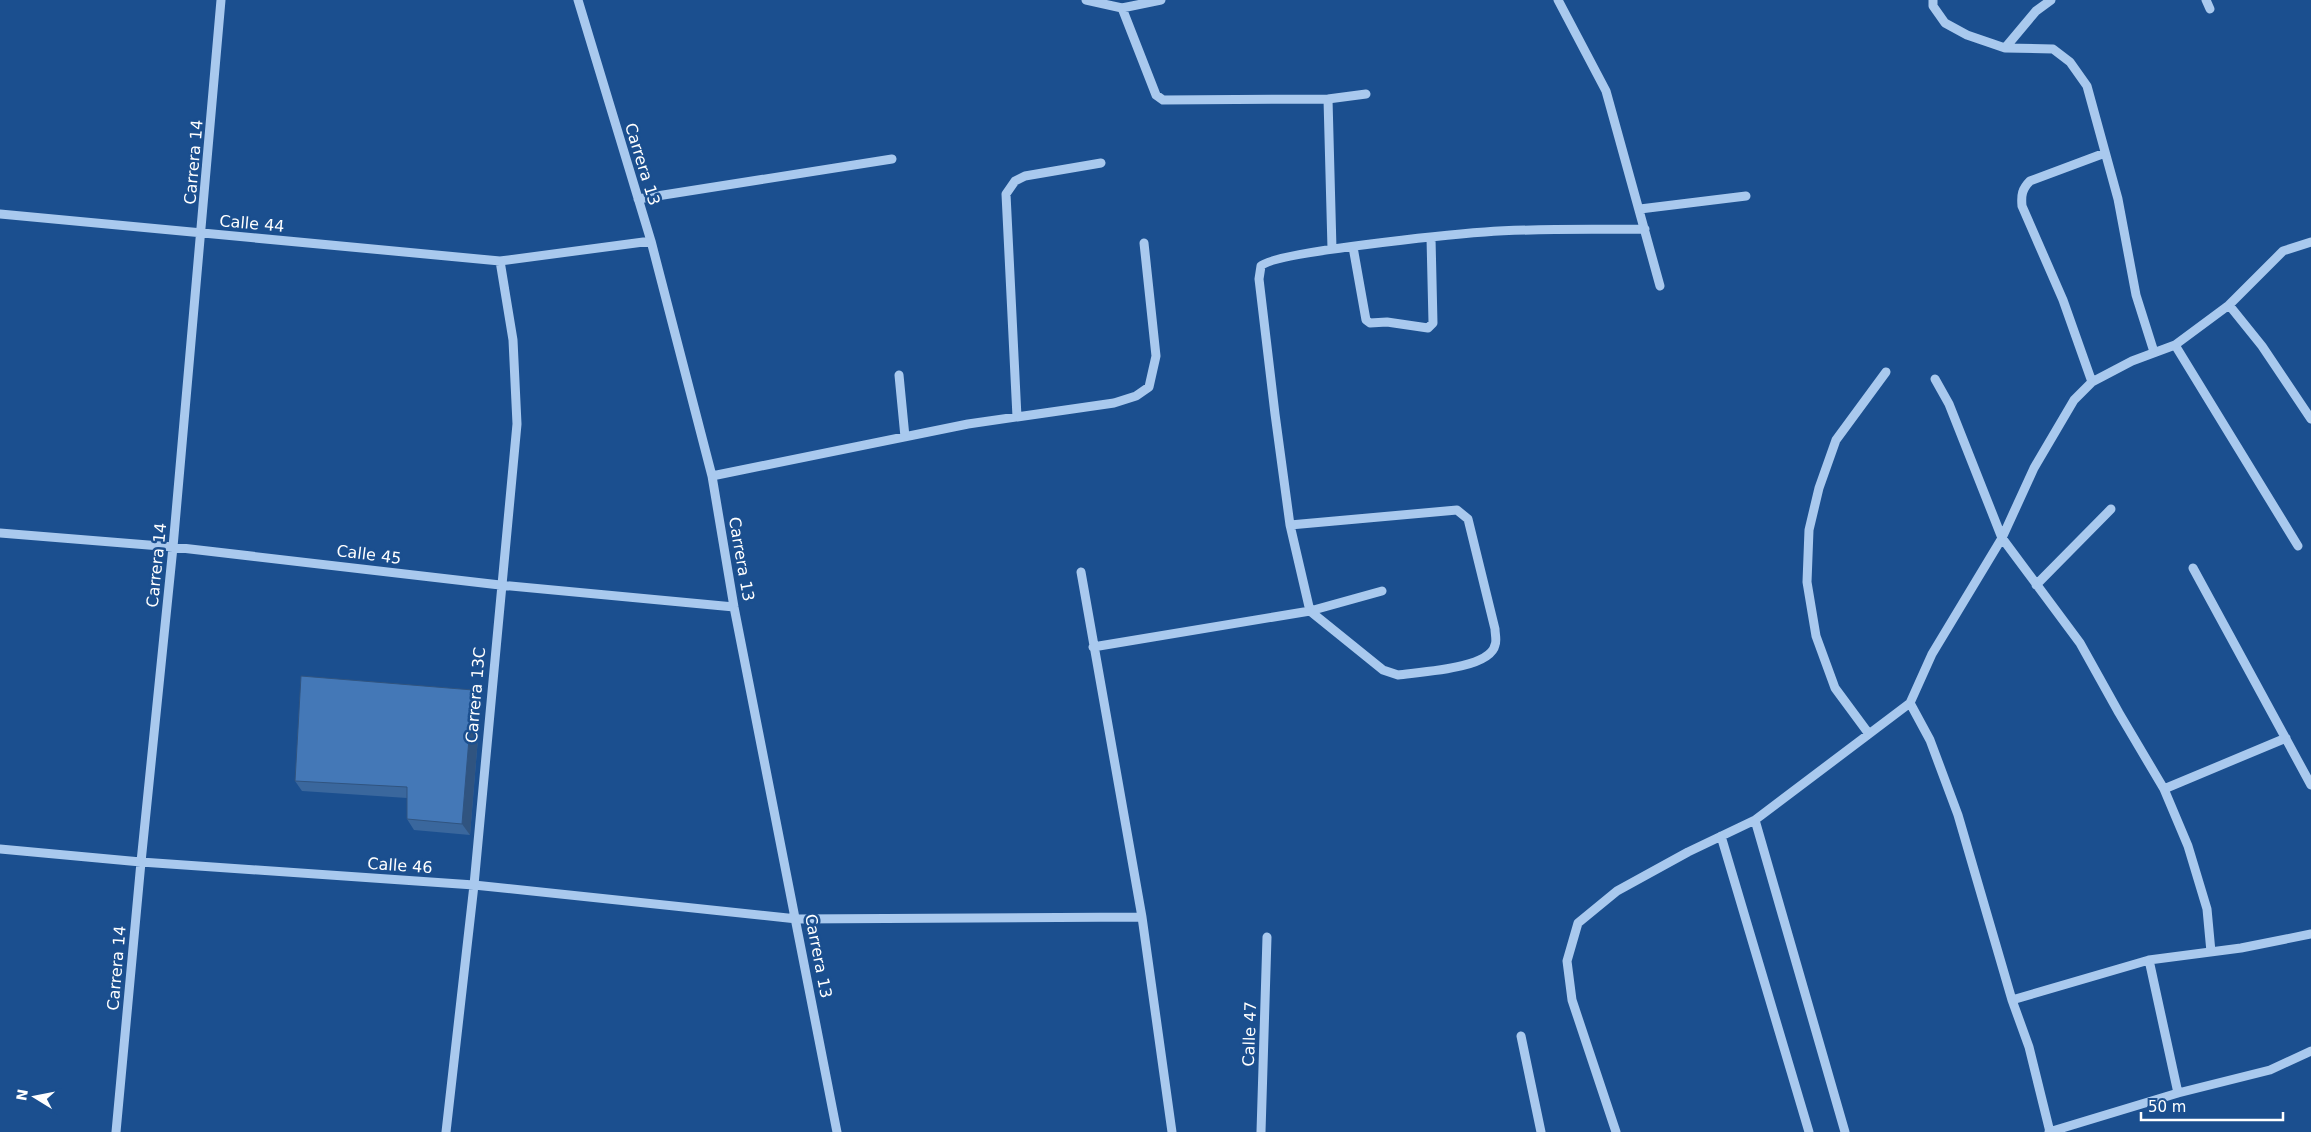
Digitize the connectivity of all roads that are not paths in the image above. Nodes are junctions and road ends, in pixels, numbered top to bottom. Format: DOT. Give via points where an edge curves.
graph roads {
  1 [pos="221,0"];
  2 [pos="578,0"];
  3 [pos="1086,0"];
  4 [pos="1161,0"];
  5 [pos="1558,0"];
  6 [pos="1933,0"];
  7 [pos="2051,0"];
  8 [pos="2206,0"];
  9 [pos="1122,8"];
  10 [pos="2210,9"];
  11 [pos="2005,48"];
  12 [pos="1366,94"];
  13 [pos="1328,99"];
  14 [pos="2105,153"];
  15 [pos="892,159"];
  16 [pos="1101,163"];
  17 [pos="1746,196"];
  18 [pos="638,199"];
  19 [pos="1640,209"];
  20 [pos="0,214"];
  21 [pos="1645,229"];
  22 [pos="202,233"];
  23 [pos="1431,238"];
  24 [pos="651,241"];
  25 [pos="2311,242"];
  26 [pos="1144,243"];
  27 [pos="1353,247"];
  28 [pos="1332,249"];
  29 [pos="500,261"];
  30 [pos="1660,286"];
  31 [pos="2228,305"];
  32 [pos="2175,345"];
  33 [pos="2154,352"];
  34 [pos="1886,372"];
  35 [pos="899,374"];
  36 [pos="1935,379"];
  37 [pos="2092,382"];
  38 [pos="1017,417"];
  39 [pos="2311,419"];
  40 [pos="905,437"];
  41 [pos="712,476"];
  42 [pos="2111,509"];
  43 [pos="1290,525"];
  44 [pos="0,533"];
  45 [pos="2002,538"];
  46 [pos="2298,546"];
  47 [pos="173,547"];
  48 [pos="2193,568"];
  49 [pos="1081,572"];
  50 [pos="500,584"];
  51 [pos="2036,585"];
  52 [pos="1382,591"];
  53 [pos="734,607"];
  54 [pos="1310,611"];
  55 [pos="1093,647"];
  56 [pos="1910,703"];
  57 [pos="1869,734"];
  58 [pos="2286,738"];
  59 [pos="2311,785"];
  60 [pos="2164,789"];
  61 [pos="1755,820"];
  62 [pos="1721,836"];
  63 [pos="0,849"];
  64 [pos="140,862"];
  65 [pos="474,885"];
  66 [pos="1142,917"];
  67 [pos="797,919"];
  68 [pos="2311,934"];
  69 [pos="1267,937"];
  70 [pos="2211,952"];
  71 [pos="2149,960"];
  72 [pos="2012,1000"];
  73 [pos="1521,1036"];
  74 [pos="2311,1051"];
  75 [pos="2178,1092"];
  76 [pos="116,1132"];
  77 [pos="446,1132"];
  78 [pos="837,1132"];
  79 [pos="1172,1132"];
  80 [pos="1261,1132"];
  81 [pos="1541,1132"];
  82 [pos="1616,1132"];
  83 [pos="1809,1132"];
  84 [pos="1845,1132"];
  85 [pos="2050,1132"];
  1 -- 22 [label="street, Carrera 14"];
  2 -- 18 [label="street, Carrera 13"];
  3 -- 9 [label="street"];
  4 -- 9 [label="street"];
  5 -- 19 [label="street" via="1606,91"];
  6 -- 11 [label="street" via="1933,6 1945,23 1967,35"];
  7 -- 11 [label="street" via="2036,11"];
  8 -- 10 [label="street"];
  9 -- 13 [label="street" via="1159,98"];
  11 -- 14 [label="street" via="2053,49 2070,62 2087,86"];
  12 -- 13 [label="street"];
  13 -- 28 [label="street"];
  14 -- 33 [label="street" via="2123,222 2136,295"];
  14 -- 37 [label="street" via="2030,181 2021,197"];
  15 -- 18 [label="street"];
  16 -- 38 [label="street" via="1025,176 1015,181 1006,194"];
  17 -- 19 [label="street"];
  18 -- 24 [label="street, Carrera 13"];
  19 -- 21 [label="street"];
  20 -- 22 [label="street, Calle 44"];
  21 -- 23 [label="street" via="1486,232"];
  21 -- 30 [label="street"];
  22 -- 29 [label="street, Calle 44"];
  22 -- 47 [label="street, Carrera 14"];
  23 -- 27 [label="street"];
  23 -- 27 [label="street" via="1434,322 1428,328 1366,320"];
  24 -- 29 [label="street, Calle 44"];
  24 -- 41 [label="street, Carrera 13"];
  25 -- 31 [label="street" via="2283,251"];
  26 -- 38 [label="street" via="1156,356 1149,387 1114,404"];
  27 -- 28 [label="street"];
  28 -- 43 [label="street" via="1270,260 1261,266 1260,272"];
  29 -- 50 [label="street, Carrera 13C" via="513,340 517,424"];
  31 -- 32 [label="street"];
  31 -- 39 [label="street" via="2262,346"];
  32 -- 33 [label="street"];
  32 -- 46 [label="street"];
  33 -- 37 [label="street"];
  34 -- 57 [label="street" via="1836,440 1809,530 1808,582 1816,636 1834,688"];
  35 -- 40 [label="street"];
  36 -- 45 [label="street" via="1949,404"];
  37 -- 45 [label="street" via="2074,400 2034,468"];
  38 -- 40 [label="street"];
  40 -- 41 [label="street"];
  41 -- 53 [label="street, Carrera 13"];
  42 -- 51 [label="street"];
  43 -- 54 [label="street"];
  43 -- 54 [label="street" via="1461,512 1470,525 1495,629 1495,646 1489,655 1469,664 1392,674"];
  44 -- 47 [label="street, Calle 45"];
  45 -- 51 [label="street"];
  45 -- 56 [label="street" via="1932,654"];
  47 -- 50 [label="street, Calle 45"];
  47 -- 64 [label="street, Carrera 14"];
  48 -- 58 [label="street"];
  49 -- 55 [label="street"];
  50 -- 53 [label="street, Calle 45"];
  50 -- 65 [label="street, Carrera 13C"];
  51 -- 60 [label="street" via="2080,643"];
  52 -- 54 [label="street"];
  53 -- 67 [label="street, Carrera 13"];
  54 -- 55 [label="street"];
  55 -- 66 [label="street"];
  56 -- 57 [label="street"];
  56 -- 72 [label="street" via="1930,740 1958,815"];
  57 -- 61 [label="street"];
  58 -- 59 [label="street"];
  58 -- 60 [label="street"];
  60 -- 70 [label="street" via="2188,846 2204,900"];
  61 -- 62 [label="street"];
  61 -- 84 [label="street"];
  62 -- 82 [label="street" via="1617,891 1578,923 1567,960 1572,1000"];
  62 -- 83 [label="street"];
  63 -- 64 [label="street, Calle 46"];
  64 -- 65 [label="street, Calle 46"];
  64 -- 76 [label="street, Carrera 14"];
  65 -- 67 [label="street, Calle 46"];
  65 -- 77 [label="street, Carrera 13C"];
  66 -- 67 [label="street, Calle 46"];
  66 -- 79 [label="street"];
  67 -- 78 [label="street, Carrera 13"];
  68 -- 70 [label="street"];
  69 -- 80 [label="street, Calle 47"];
  70 -- 71 [label="street"];
  71 -- 72 [label="street"];
  71 -- 75 [label="street"];
  72 -- 85 [label="street" via="2029,1047"];
  73 -- 81 [label="street"];
  74 -- 75 [label="street" via="2270,1070"];
  75 -- 85 [label="street"];
}
